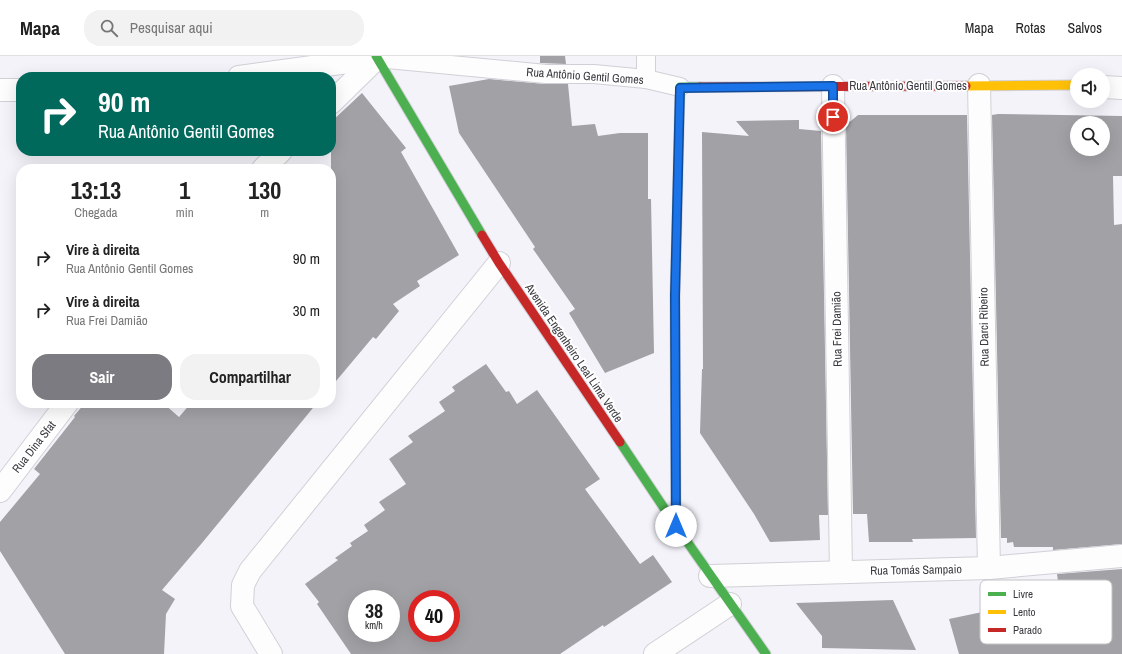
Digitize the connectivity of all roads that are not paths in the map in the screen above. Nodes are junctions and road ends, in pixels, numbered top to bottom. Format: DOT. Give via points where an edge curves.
graph roads {
  1 [pos="646,56"];
  2 [pos="376,57"];
  3 [pos="273,72"];
  4 [pos="646,79"];
  5 [pos="979,85"];
  6 [pos="1070,85"];
  7 [pos="833,86"];
  8 [pos="1110,87"];
  9 [pos="680,88"];
  10 [pos="1122,88"];
  11 [pos="0,90"];
  12 [pos="16,90"];
  13 [pos="336,98"];
  14 [pos="276,156"];
  15 [pos="268,164"];
  16 [pos="499,263"];
  17 [pos="63,408"];
  18 [pos="0,491"];
  19 [pos="676,526"];
  20 [pos="1122,556"];
  21 [pos="989,568"];
  22 [pos="841,572"];
  23 [pos="710,576"];
  24 [pos="730,604"];
  25 [pos="271,654"];
  26 [pos="655,654"];
  27 [pos="766,654"];
  1 -- 4 [label="lane"];
  2 -- 3 [label="street, Rua Antônio Gentil Gomes"];
  2 -- 4 [label="lane, Rua Antônio Gentil Gomes" via="546,74 594,74"];
  2 -- 13 [label="street"];
  2 -- 16 [label="street, Avenida Engenheiro Leal Lima Verde"];
  4 -- 9 [label="lane, Rua Antônio Gentil Gomes"];
  5 -- 6 [label="street, Rua Antônio Gentil Gomes"];
  5 -- 7 [label="street, Rua Antônio Gentil Gomes"];
  5 -- 21 [label="street, Rua Darci Ribeiro"];
  7 -- 9 [label="street, Rua Antônio Gentil Gomes"];
  7 -- 22 [label="street, Rua Frei Damião"];
  8 -- 10 [label="street"];
  9 -- 19 [label="street" via="675,296"];
  11 -- 12 [label="street"];
  14 -- 15 [label="street"];
  16 -- 19 [label="street, Avenida Engenheiro Leal Lima Verde"];
  16 -- 25 [label="street" via="250,571 243,585 242,606"];
  17 -- 18 [label="street, Rua Dina Sfat"];
  19 -- 23 [label="street, Avenida Engenheiro Leal Lima Verde"];
  20 -- 21 [label="street, Rua Tomás Sampaio"];
  21 -- 22 [label="street, Rua Tomás Sampaio"];
  22 -- 23 [label="street, Rua Tomás Sampaio"];
  23 -- 24 [label="street, Avenida Engenheiro Leal Lima Verde"];
  24 -- 26 [label="street"];
  24 -- 27 [label="street, Avenida Engenheiro Leal Lima Verde"];
}
